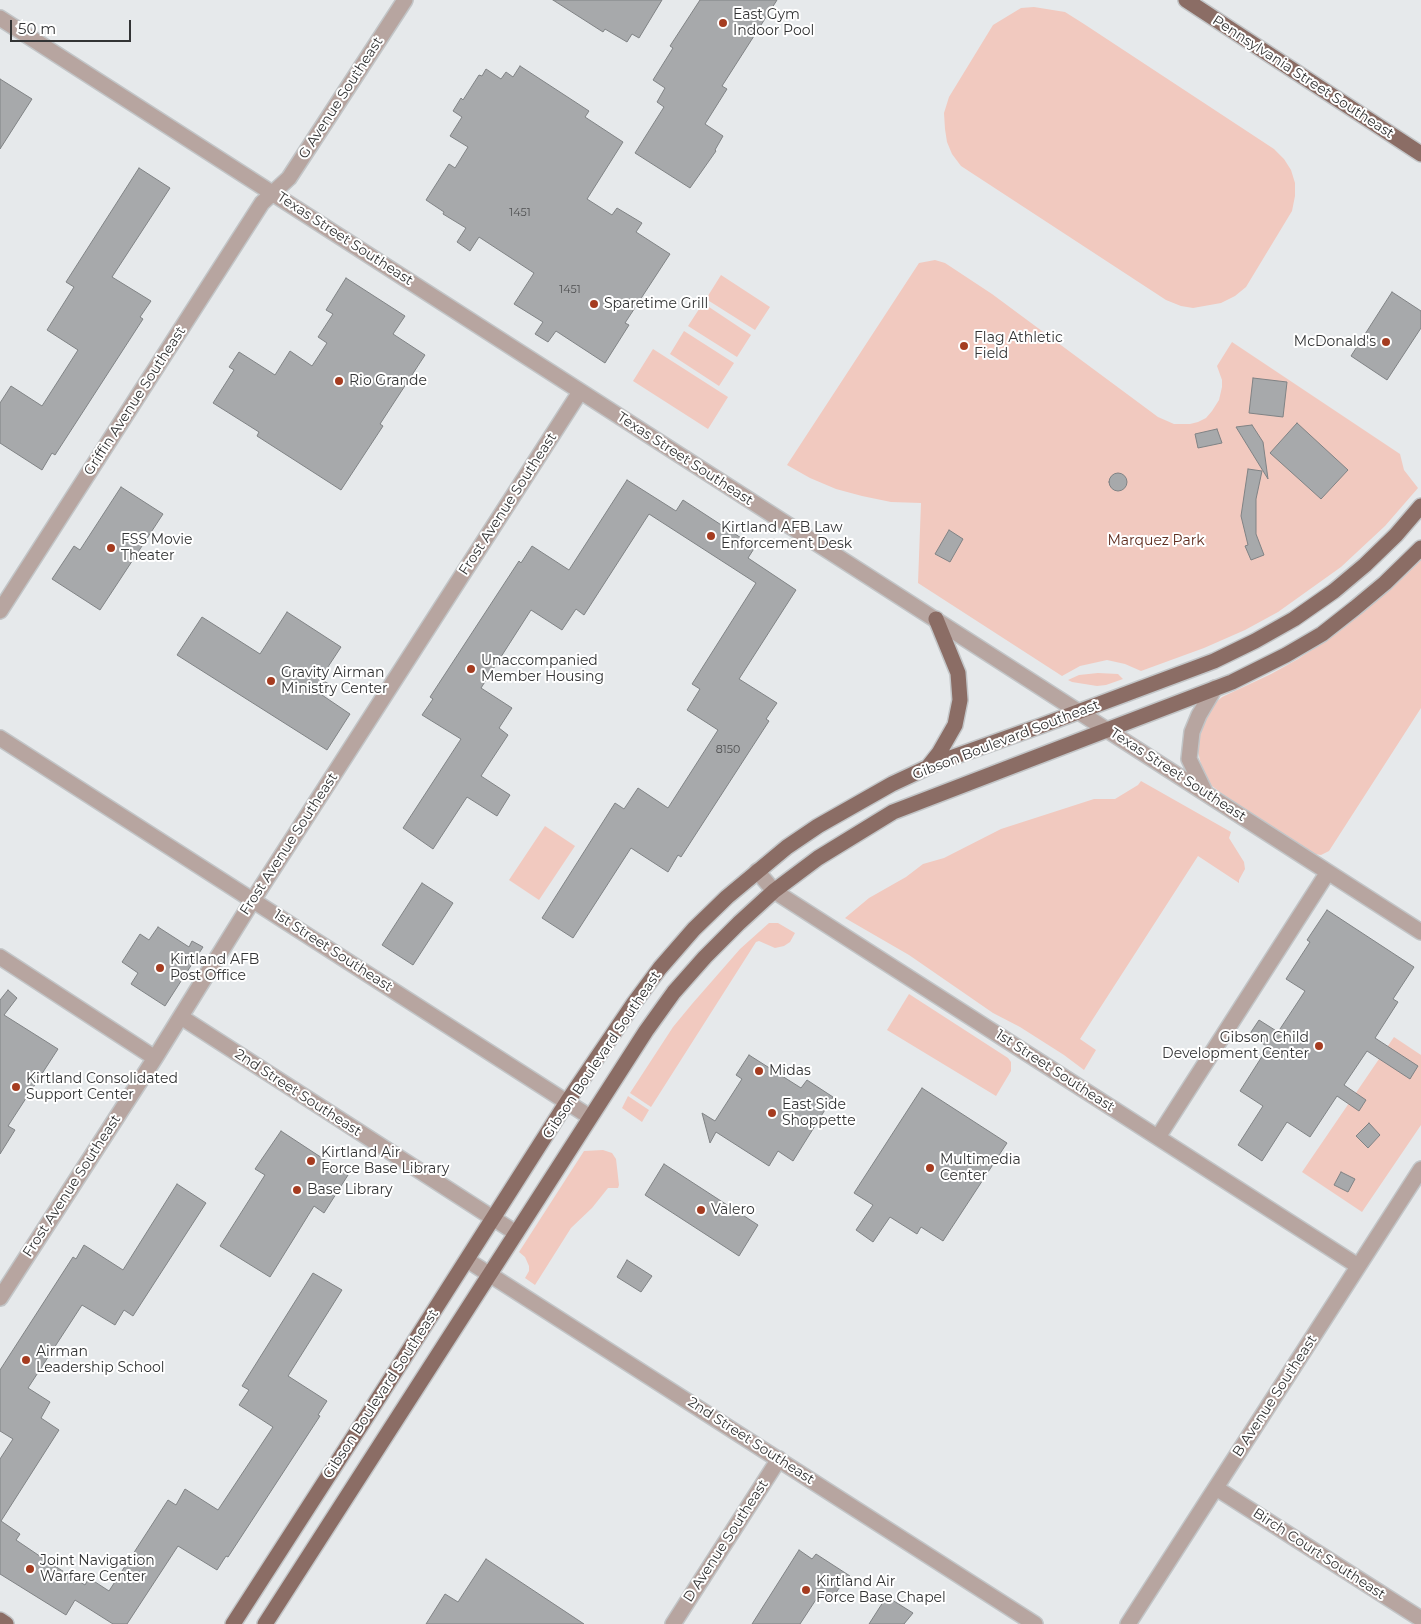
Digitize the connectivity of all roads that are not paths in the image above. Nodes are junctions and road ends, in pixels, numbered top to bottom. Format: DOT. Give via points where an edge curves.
graph roads {
  1 [pos="405,0"];
  2 [pos="1186,0"];
  3 [pos="0,18"];
  4 [pos="1421,154"];
  5 [pos="273,192"];
  6 [pos="580,392"];
  7 [pos="1421,506"];
  8 [pos="1421,548"];
  9 [pos="0,611"];
  10 [pos="936,619"];
  11 [pos="1215,688"];
  12 [pos="1080,712"];
  13 [pos="1106,729"];
  14 [pos="0,738"];
  15 [pos="927,768"];
  16 [pos="1206,793"];
  17 [pos="757,871"];
  18 [pos="1328,872"];
  19 [pos="774,891"];
  20 [pos="253,900"];
  21 [pos="1421,932"];
  22 [pos="0,957"];
  23 [pos="181,1017"];
  24 [pos="155,1058"];
  25 [pos="567,1102"];
  26 [pos="590,1117"];
  27 [pos="1158,1137"];
  28 [pos="1421,1168"];
  29 [pos="493,1219"];
  30 [pos="516,1233"];
  31 [pos="467,1260"];
  32 [pos="1358,1266"];
  33 [pos="489,1274"];
  34 [pos="0,1298"];
  35 [pos="779,1459"];
  36 [pos="1216,1488"];
  37 [pos="1421,1619"];
  38 [pos="0,1620"];
  39 [pos="6,1624"];
  40 [pos="233,1624"];
  41 [pos="264,1624"];
  42 [pos="673,1624"];
  43 [pos="1035,1624"];
  44 [pos="1128,1624"];
  1 -- 5 [label="street, G Avenue Southeast" via="289,178"];
  2 -- 4 [label="main road, Pennsylvania Street Southeast"];
  3 -- 5 [label="street, Texas Street Southeast"];
  5 -- 6 [label="street, Texas Street Southeast"];
  5 -- 9 [label="street, Griffin Avenue Southeast" via="258,210"];
  6 -- 10 [label="street, Texas Street Southeast"];
  6 -- 20 [label="street, Frost Avenue Southeast"];
  7 -- 12 [label="main road, Gibson Boulevard Southeast" via="1365,565 1294,619 1214,661"];
  8 -- 11 [label="main road, Gibson Boulevard Southeast" via="1385,583 1322,634 1286,655"];
  10 -- 12 [label="street, Texas Street Southeast"];
  10 -- 15 [label="main road" via="958,673 960,700 955,725"];
  11 -- 13 [label="main road, Gibson Boulevard Southeast"];
  11 -- 16 [label="street" via="1198,715 1189,759"];
  12 -- 13 [label="street, Texas Street Southeast"];
  12 -- 15 [label="main road, Gibson Boulevard Southeast"];
  13 -- 16 [label="street, Texas Street Southeast"];
  13 -- 19 [label="main road, Gibson Boulevard Southeast" via="893,812 818,858"];
  14 -- 20 [label="street, 1st Street Southeast"];
  15 -- 17 [label="main road, Gibson Boulevard Southeast" via="818,826"];
  16 -- 18 [label="street, Texas Street Southeast"];
  17 -- 19 [label="street, 1st Street Southeast"];
  17 -- 25 [label="main road, Gibson Boulevard Southeast" via="726,897 660,968"];
  18 -- 21 [label="street, Texas Street Southeast"];
  18 -- 27 [label="street"];
  19 -- 26 [label="main road, Gibson Boulevard Southeast" via="705,957 674,992"];
  19 -- 27 [label="street, 1st Street Southeast"];
  20 -- 23 [label="street, Frost Avenue Southeast"];
  20 -- 25 [label="street, 1st Street Southeast"];
  22 -- 24 [label="street"];
  23 -- 24 [label="street, Frost Avenue Southeast"];
  23 -- 29 [label="street, 2nd Street Southeast"];
  24 -- 34 [label="street, Frost Avenue Southeast"];
  25 -- 26 [label="street, 1st Street Southeast"];
  25 -- 29 [label="main road, Gibson Boulevard Southeast"];
  26 -- 30 [label="main road, Gibson Boulevard Southeast"];
  27 -- 32 [label="street, 1st Street Southeast"];
  28 -- 32 [label="street, B Avenue Southeast"];
  29 -- 30 [label="street, 2nd Street Southeast"];
  29 -- 31 [label="main road, Gibson Boulevard Southeast"];
  30 -- 33 [label="main road, Gibson Boulevard Southeast"];
  31 -- 33 [label="street, 2nd Street Southeast"];
  31 -- 40 [label="main road, Gibson Boulevard Southeast"];
  32 -- 36 [label="street, B Avenue Southeast"];
  33 -- 35 [label="street, 2nd Street Southeast"];
  33 -- 41 [label="main road, Gibson Boulevard Southeast"];
  35 -- 42 [label="street, D Avenue Southeast"];
  35 -- 43 [label="street, 2nd Street Southeast"];
  36 -- 37 [label="street, Birch Court Southeast"];
  36 -- 44 [label="street, B Avenue Southeast"];
  38 -- 39 [label="main road"];
}
